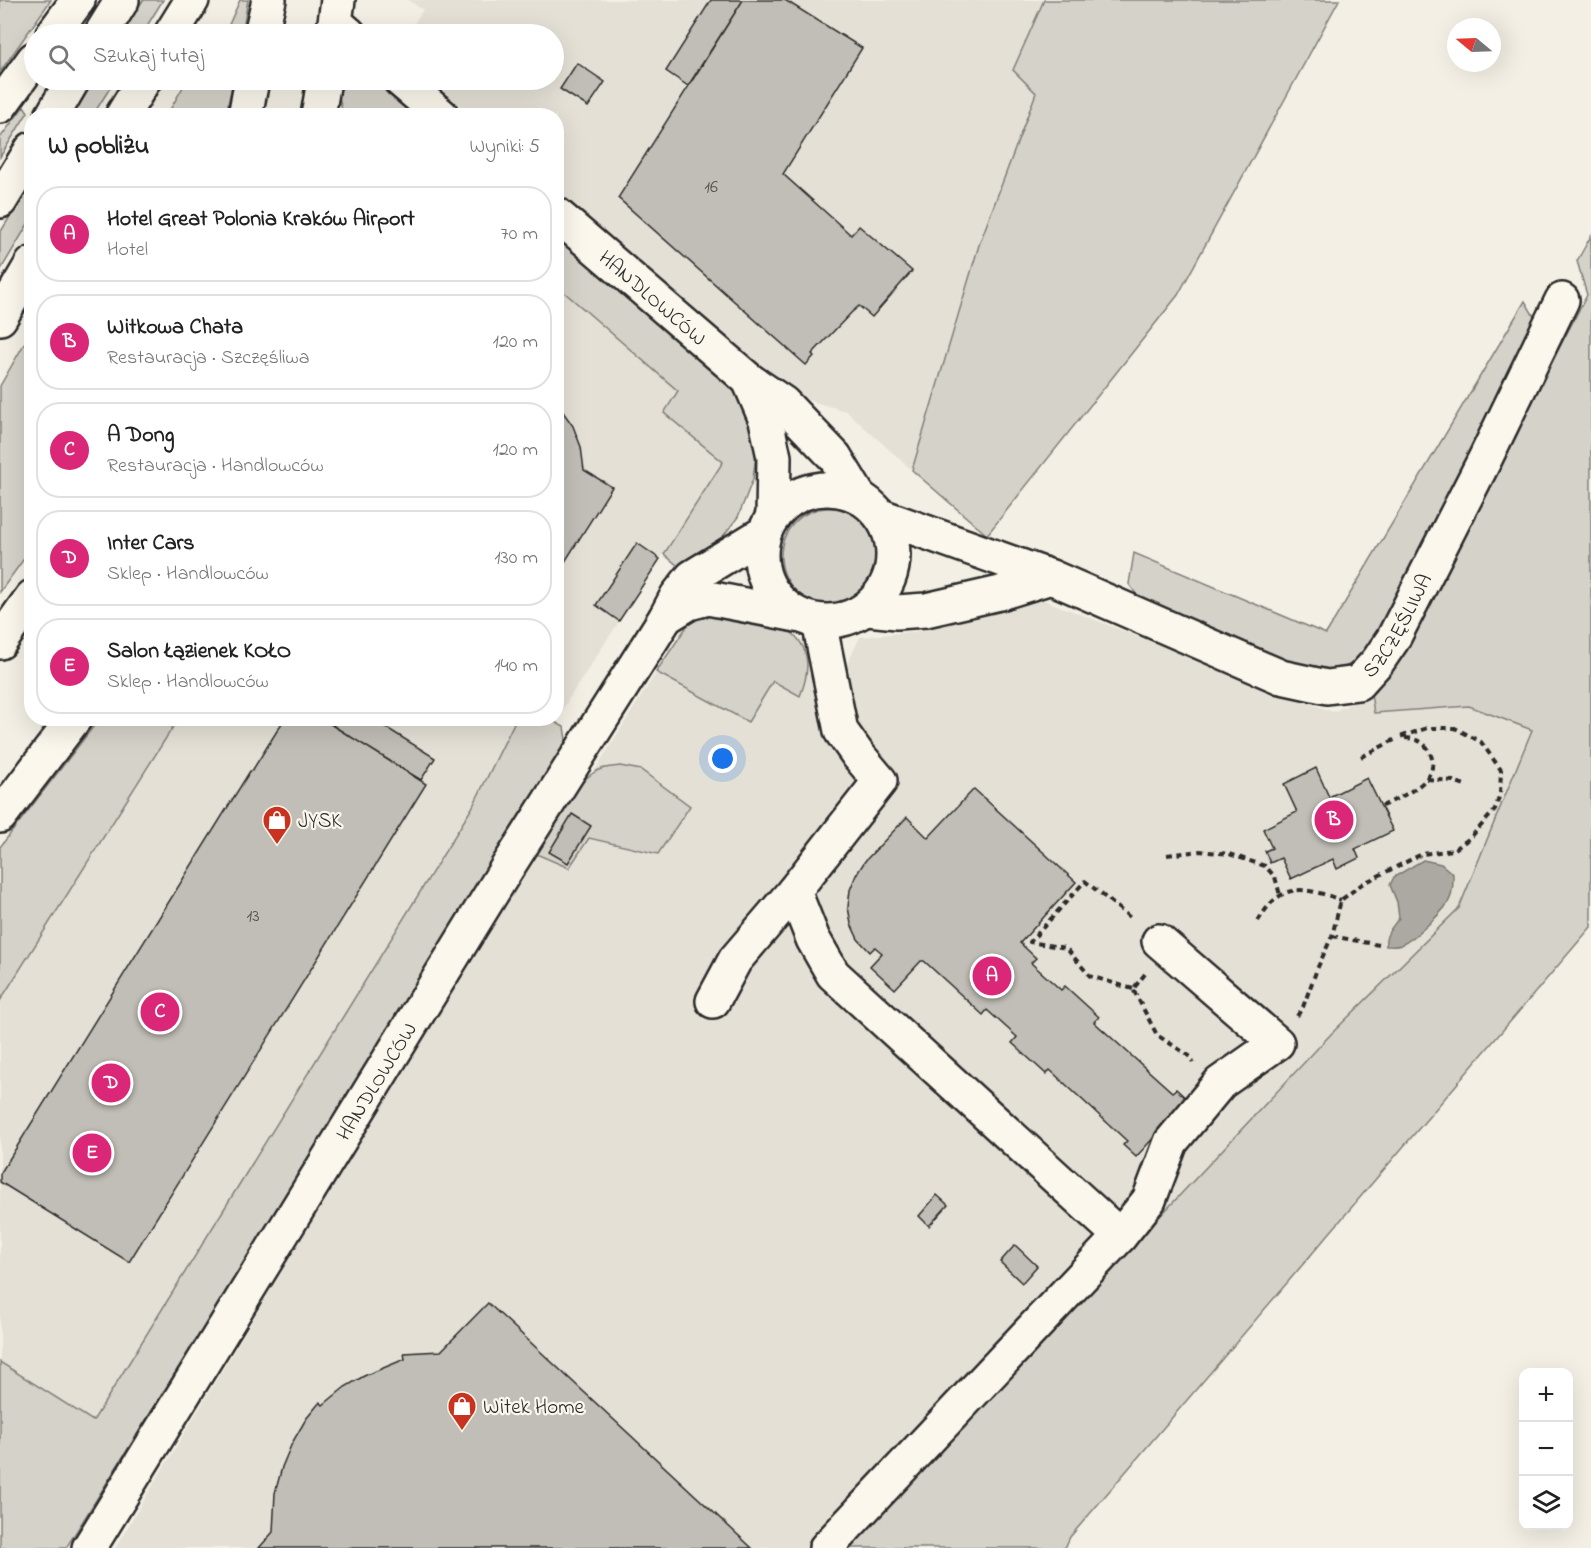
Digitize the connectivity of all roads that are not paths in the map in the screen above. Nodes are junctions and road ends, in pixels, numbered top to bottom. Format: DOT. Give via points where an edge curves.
graph roads {
  1 [pos="78,0"];
  2 [pos="122,0"];
  3 [pos="192,0"];
  4 [pos="269,0"];
  5 [pos="60,24"];
  6 [pos="107,24"];
  7 [pos="177,24"];
  8 [pos="263,24"];
  9 [pos="24,73"];
  10 [pos="67,90"];
  11 [pos="138,90"];
  12 [pos="250,90"];
  13 [pos="322,90"];
  14 [pos="412,90"];
  15 [pos="0,106"];
  16 [pos="57,108"];
  17 [pos="127,108"];
  18 [pos="247,108"];
  19 [pos="319,108"];
  20 [pos="433,108"];
  21 [pos="24,162"];
  22 [pos="0,201"];
  23 [pos="564,221"];
  24 [pos="24,278"];
  25 [pos="1562,300"];
  26 [pos="0,318"];
  27 [pos="749,380"];
  28 [pos="870,506"];
  29 [pos="768,525"];
  30 [pos="1051,577"];
  31 [pos="24,608"];
  32 [pos="868,609"];
  33 [pos="666,617"];
  34 [pos="808,618"];
  35 [pos="0,642"];
  36 [pos="69,726"];
  37 [pos="0,816"];
  38 [pos="794,891"];
  39 [pos="1162,944"];
  40 [pos="713,1001"];
  41 [pos="1120,1236"];
  42 [pos="88,1548"];
  43 [pos="826,1548"];
  1 -- 5 [label="main road"];
  2 -- 6 [label="main road"];
  3 -- 7 [label="main road"];
  4 -- 8 [label="main road"];
  9 -- 15 [label="main road"];
  10 -- 16 [label="main road"];
  11 -- 17 [label="main road"];
  12 -- 18 [label="main road"];
  13 -- 19 [label="main road"];
  14 -- 20 [label="main road"];
  21 -- 22 [label="main road"];
  23 -- 27 [label="main road, HANDLOWCÓW"];
  24 -- 26 [label="main road"];
  25 -- 30 [label="main road, SZCZĘŚLIWA" via="1393,639 1358,683 1327,687 1281,677"];
  27 -- 28 [label="main road, HANDLOWCÓW" via="783,403 835,457"];
  27 -- 29 [label="main road, HANDLOWCÓW" via="766,420 774,458"];
  28 -- 29 [label="main road" via="828,488 808,491 789,501"];
  28 -- 30 [label="main road, SZCZĘŚLIWA"];
  28 -- 32 [label="main road" via="891,534 894,555 891,575 882,594"];
  29 -- 33 [label="main road, HANDLOWCÓW" via="692,578"];
  29 -- 34 [label="main road" via="761,552 769,588 781,603"];
  30 -- 32 [label="main road" via="926,610"];
  31 -- 35 [label="main road"];
  32 -- 34 [label="main road" via="836,622"];
  33 -- 34 [label="main road, HANDLOWCÓW" via="689,603 708,598"];
  33 -- 42 [label="main road, HANDLOWCÓW"];
  34 -- 38 [label="main road" via="841,731 880,781"];
  36 -- 37 [label="main road"];
  38 -- 40 [label="main road" via="735,960"];
  38 -- 41 [label="main road" via="813,939 833,974"];
  39 -- 41 [label="main road" via="1277,1043 1220,1083 1171,1142 1149,1200"];
  41 -- 43 [label="main road"];
}
